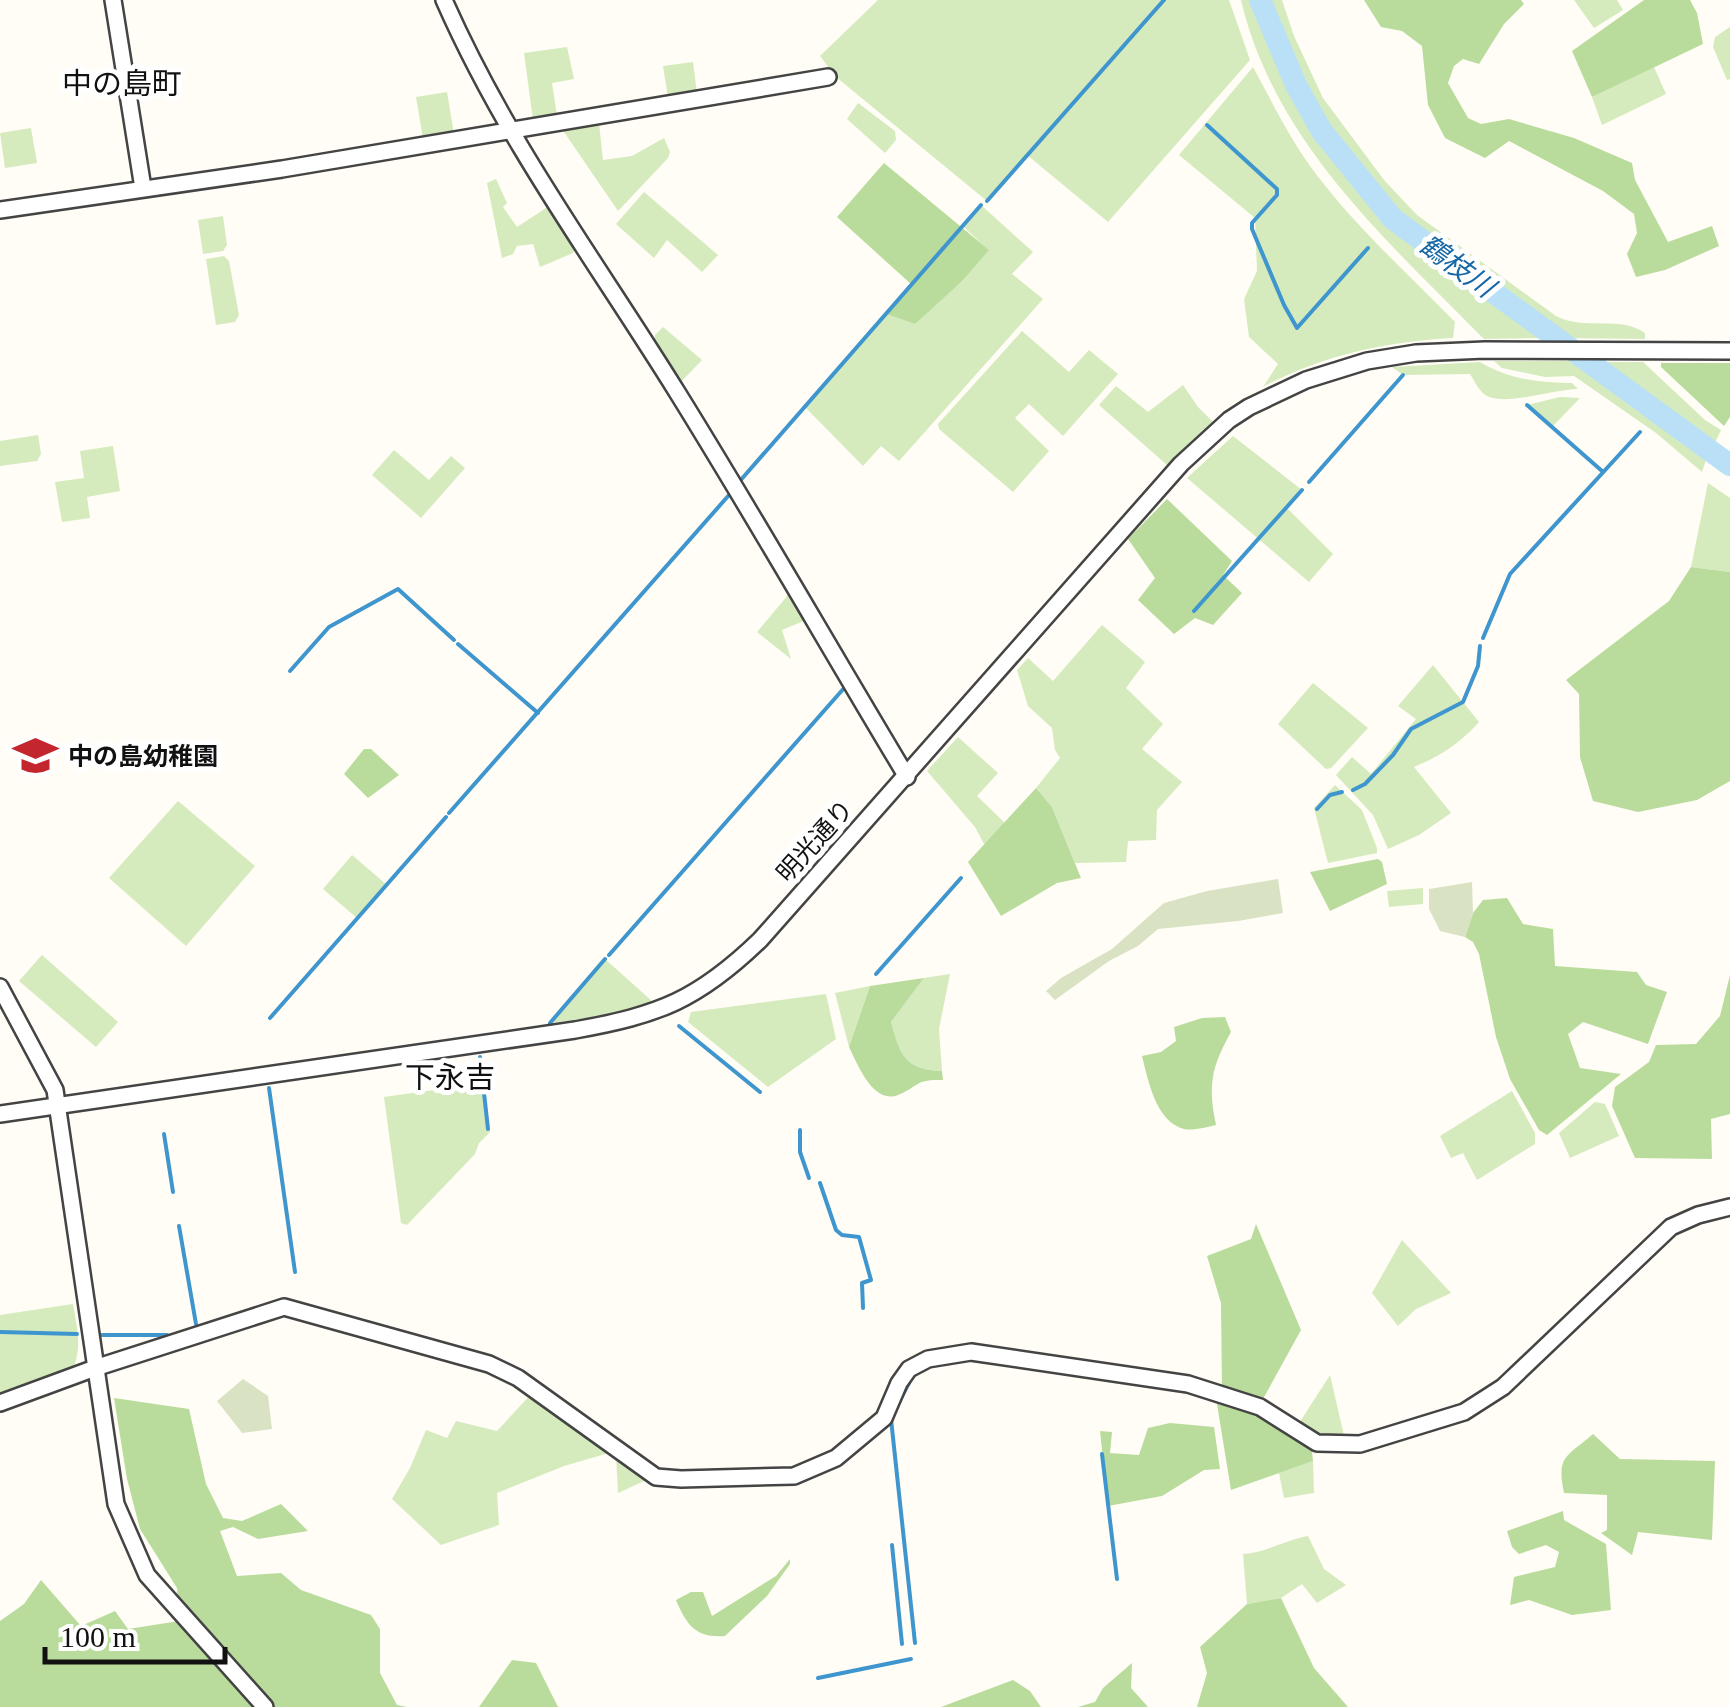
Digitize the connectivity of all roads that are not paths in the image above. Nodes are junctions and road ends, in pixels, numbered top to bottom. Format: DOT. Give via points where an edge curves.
graph roads {
  1 [pos="113,0"];
  2 [pos="444,0"];
  3 [pos="828,77"];
  4 [pos="508,130"];
  5 [pos="143,188"];
  6 [pos="0,210"];
  7 [pos="1730,351"];
  8 [pos="907,777"];
  9 [pos="0,986"];
  10 [pos="55,1106"];
  11 [pos="0,1114"];
  12 [pos="1730,1208"];
  13 [pos="95,1368"];
  14 [pos="0,1403"];
  15 [pos="265,1707"];
  1 -- 5 [label="street"];
  2 -- 4 [label="street"];
  3 -- 4 [label="street"];
  4 -- 5 [label="street"];
  4 -- 8 [label="street" via="677,392"];
  5 -- 6 [label="street"];
  7 -- 8 [label="street, 明光通り" via="1416,353 1306,380 1229,420 1182,464"];
  8 -- 10 [label="street, 明光通り" via="747,953 668,1008 576,1030"];
  9 -- 10 [label="street" via="54,1090"];
  10 -- 11 [label="street, 明光通り"];
  10 -- 13 [label="street"];
  12 -- 13 [label="street" via="1671,1227 1503,1387 1464,1412 1360,1444 1317,1443 1260,1407 1188,1384 971,1352 910,1369 884,1418 836,1458 794,1476 681,1479 656,1477 489,1364 284,1307"];
  13 -- 14 [label="street"];
  13 -- 15 [label="street" via="116,1504 147,1575"];
}
